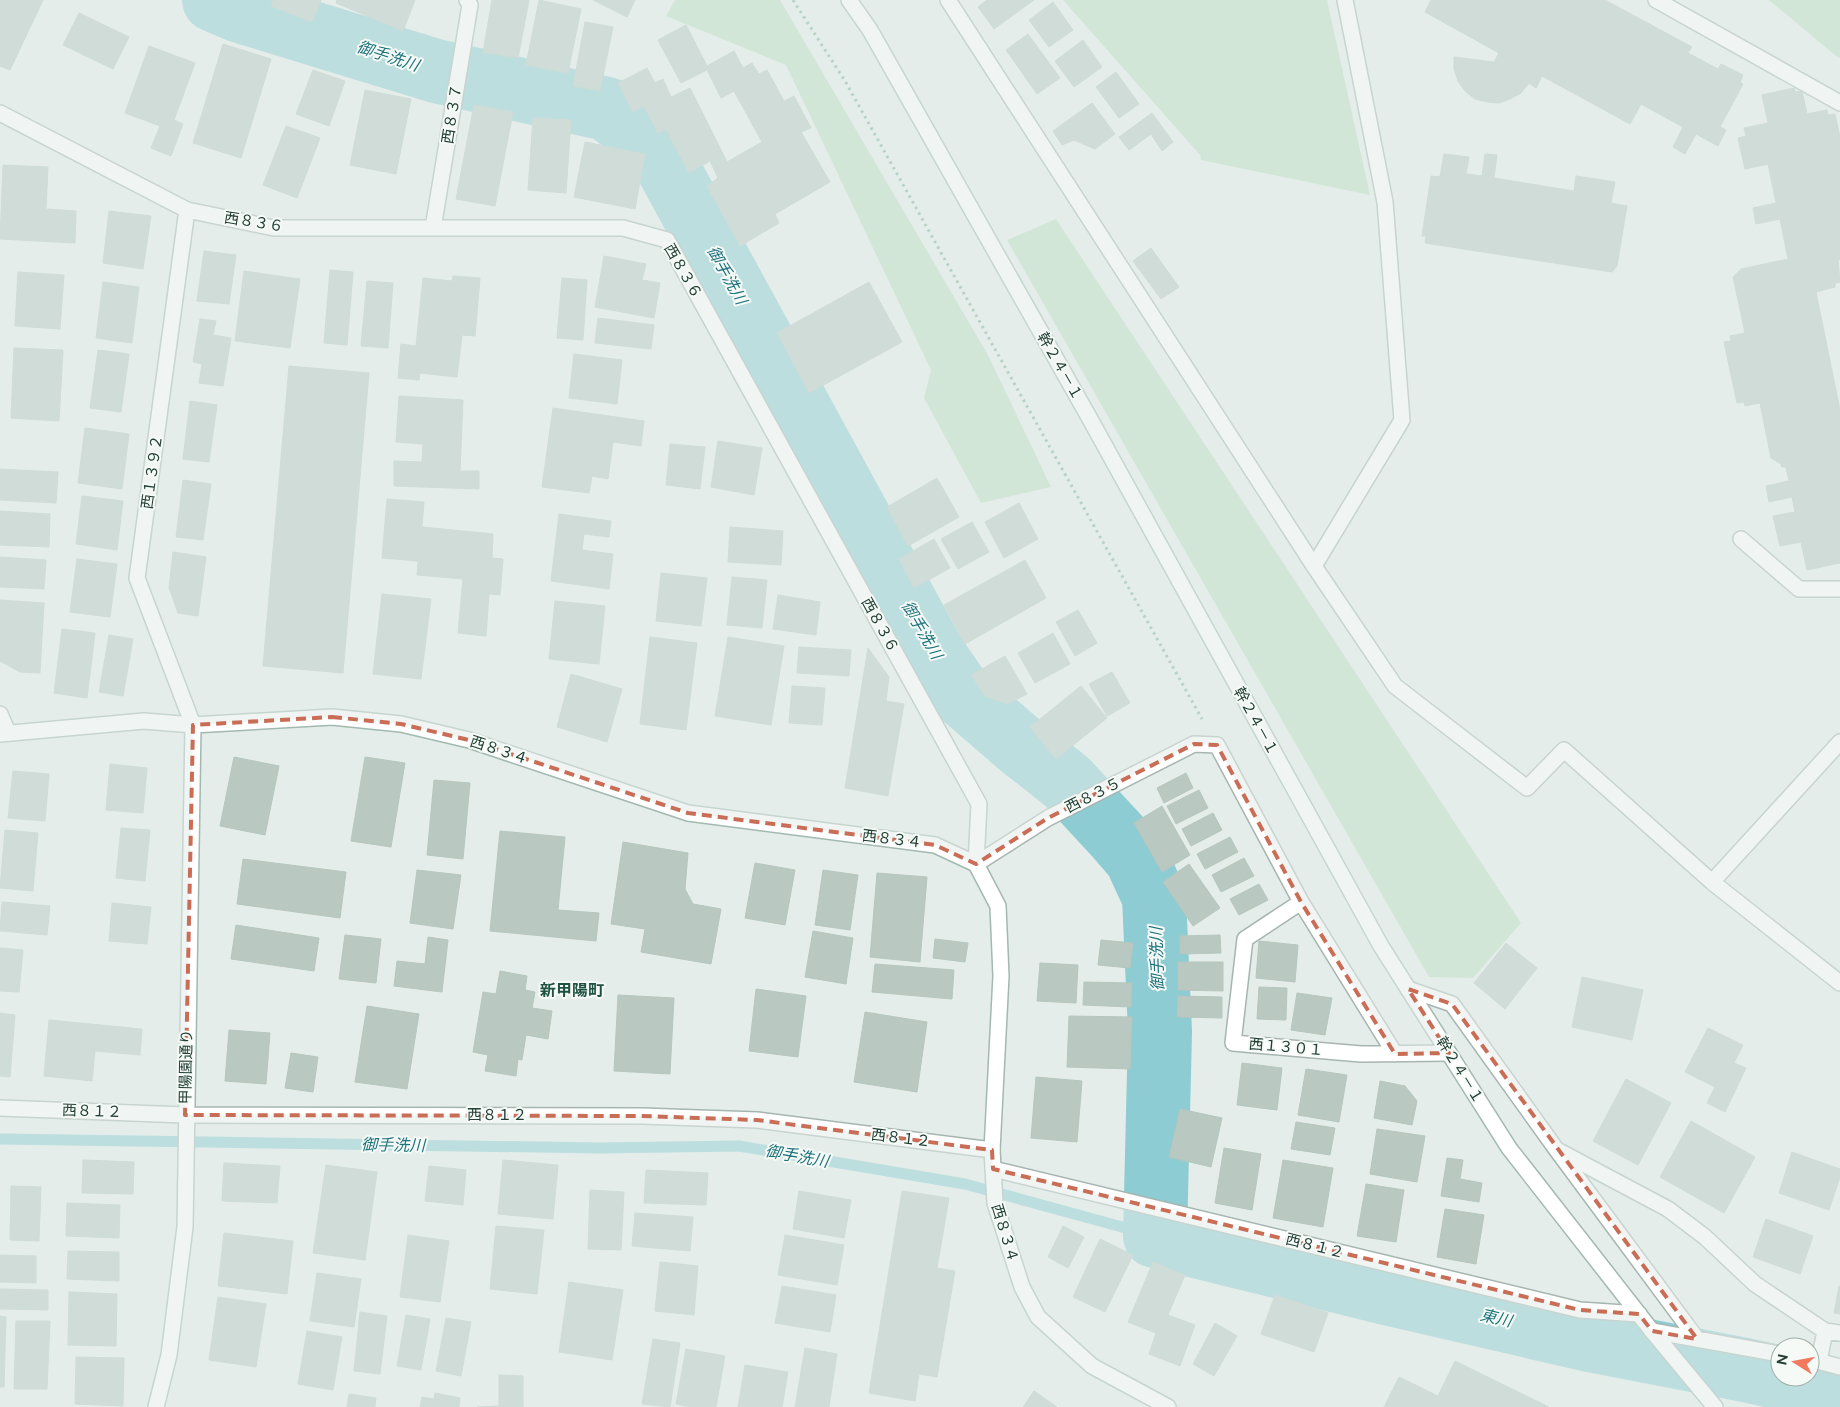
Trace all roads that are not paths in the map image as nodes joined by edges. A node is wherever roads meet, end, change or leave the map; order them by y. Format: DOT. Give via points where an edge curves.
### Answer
graph roads {
  1 [pos="467,0"];
  2 [pos="849,0"];
  3 [pos="948,0"];
  4 [pos="1345,0"];
  5 [pos="1656,0"];
  6 [pos="1840,103"];
  7 [pos="0,113"];
  8 [pos="187,210"];
  9 [pos="433,228"];
  10 [pos="1741,539"];
  11 [pos="1314,566"];
  12 [pos="1840,589"];
  13 [pos="0,714"];
  14 [pos="193,725"];
  15 [pos="4,734"];
  16 [pos="1840,742"];
  17 [pos="976,864"];
  18 [pos="1712,882"];
  19 [pos="1300,902"];
  20 [pos="1840,983"];
  21 [pos="1408,989"];
  22 [pos="1449,1053"];
  23 [pos="1395,1054"];
  24 [pos="0,1108"];
  25 [pos="186,1115"];
  26 [pos="1556,1149"];
  27 [pos="992,1150"];
  28 [pos="993,1170"];
  29 [pos="1639,1314"];
  30 [pos="1653,1332"];
  31 [pos="1832,1332"];
  32 [pos="1697,1339"];
  33 [pos="1820,1351"];
  34 [pos="1770,1352"];
  35 [pos="1820,1362"];
  36 [pos="1840,1367"];
  37 [pos="156,1407"];
  38 [pos="1168,1407"];
  39 [pos="1715,1407"];
  1 -- 9 [label="street, 西８３７" via="470,4"];
  2 -- 21 [label="street, 幹２４－１" via="870,30 1090,419 1381,946"];
  3 -- 11 [label="street"];
  4 -- 11 [label="street" via="1385,202 1402,420"];
  5 -- 6 [label="street"];
  7 -- 8 [label="street, 西８３６"];
  8 -- 9 [label="street, 西８３６" via="274,228"];
  8 -- 14 [label="street, 西１３９２" via="137,578"];
  9 -- 17 [label="street, 西８３６" via="623,228 667,240 979,804"];
  10 -- 12 [label="street" via="1799,589"];
  11 -- 18 [label="street" via="1395,686 1527,788 1564,750"];
  13 -- 15 [label="street"];
  14 -- 15 [label="street, 西８３４" via="144,721"];
  14 -- 17 [label="street, 西８３４" via="332,717 400,724 469,740 688,813 935,845"];
  14 -- 25 [label="street, 甲陽園通り"];
  16 -- 18 [label="street"];
  17 -- 19 [label="street, 西８３５" via="1048,818 1194,744 1217,745"];
  17 -- 27 [label="street, 西８３４" via="998,906 1001,976"];
  18 -- 20 [label="street"];
  19 -- 23 [label="street"];
  19 -- 23 [label="street, 西１３０１" via="1245,938 1233,1042 1361,1054"];
  21 -- 22 [label="street, 幹２４－１"];
  21 -- 26 [label="street" via="1452,1004"];
  22 -- 23 [label="street, 西１３０１"];
  22 -- 29 [label="street, 幹２４－１" via="1509,1148"];
  24 -- 25 [label="street, 西８１２"];
  25 -- 27 [label="street, 西８１２" via="642,1116 757,1120"];
  25 -- 37 [label="street, 甲陽園通り" via="185,1227 169,1355"];
  26 -- 31 [label="street" via="1668,1208 1705,1237 1755,1284"];
  26 -- 32 [label="street"];
  27 -- 28 [label="street, 西８３４"];
  28 -- 29 [label="street, 西８１２" via="1580,1310"];
  28 -- 38 [label="street, 西８３４" via="994,1203 1022,1287 1038,1317 1092,1366"];
  29 -- 30 [label="street, 幹２４－１"];
  30 -- 32 [label="street"];
  30 -- 39 [label="street, 幹２４－１"];
  31 -- 33 [label="street"];
  32 -- 34 [label="street"];
  35 -- 36 [label="street"];
}
